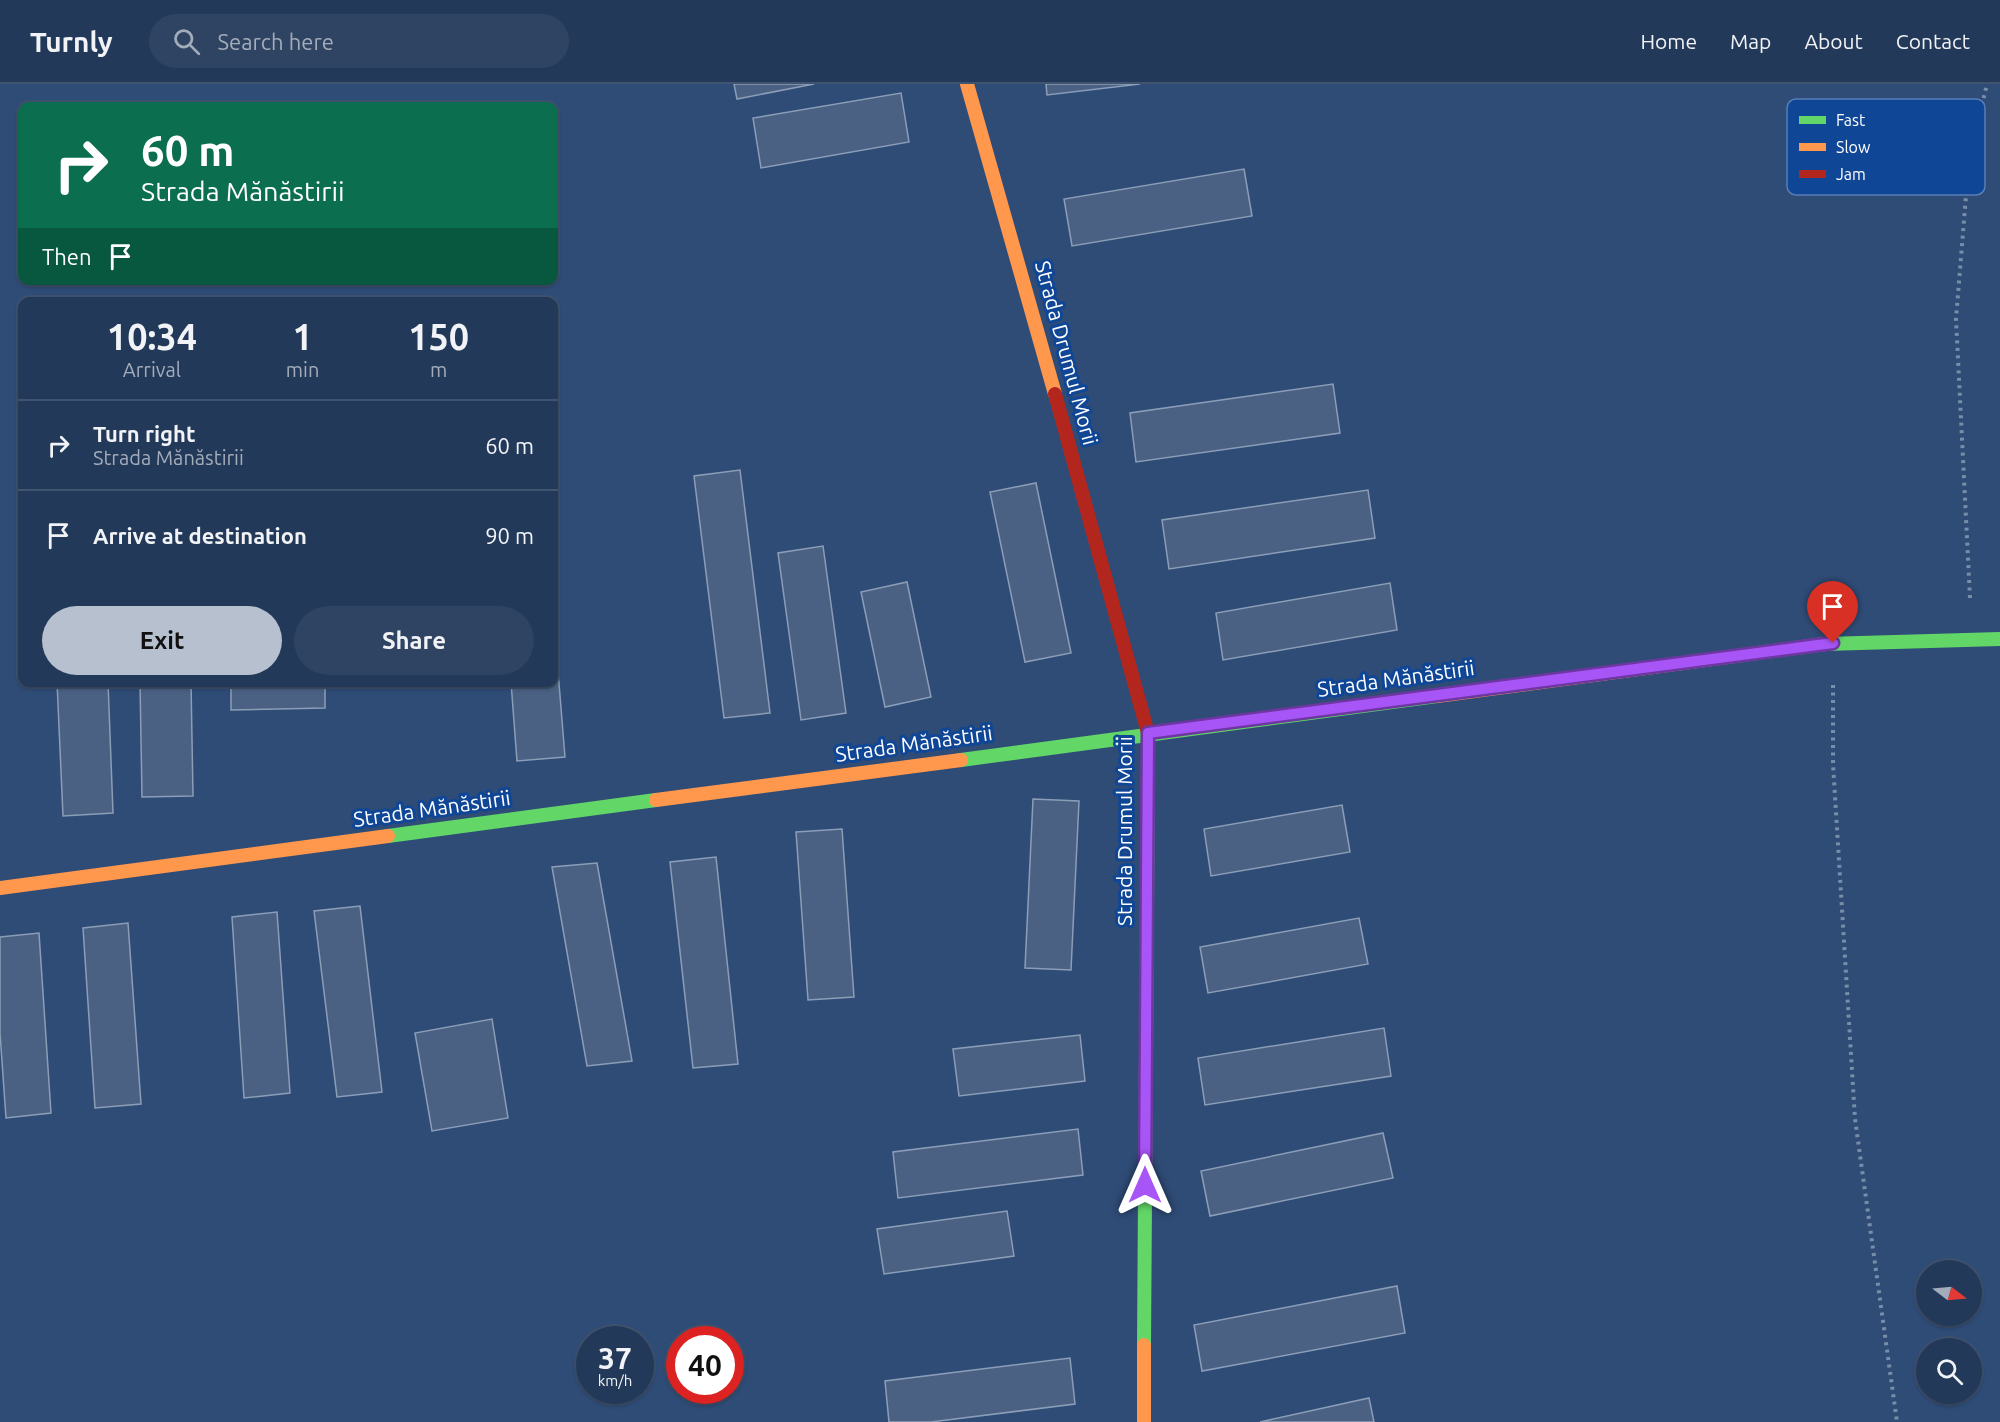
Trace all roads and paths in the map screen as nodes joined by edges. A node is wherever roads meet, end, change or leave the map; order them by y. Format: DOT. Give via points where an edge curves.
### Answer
graph roads {
  1 [pos="967,84"];
  2 [pos="1987,84"];
  3 [pos="1983,99"];
  4 [pos="1965,195"];
  5 [pos="1972,638"];
  6 [pos="2000,639"];
  7 [pos="1833,643"];
  8 [pos="1148,733"];
  9 [pos="0,888"];
  10 [pos="1144,1422"];
  11 [pos="1897,1422"];
  1 -- 8 [label="street, Strada Drumul Morii"];
  2 -- 3 [label="path"];
  4 -- 5 [label="path" via="1956,319"];
  5 -- 6 [label="street, Strada Mănăstirii"];
  5 -- 7 [label="street, Strada Mănăstirii"];
  7 -- 8 [label="street, Strada Mănăstirii"];
  7 -- 11 [label="path" via="1833,764 1855,1119"];
  8 -- 9 [label="street, Strada Mănăstirii"];
  8 -- 10 [label="street, Strada Drumul Morii"];
}
